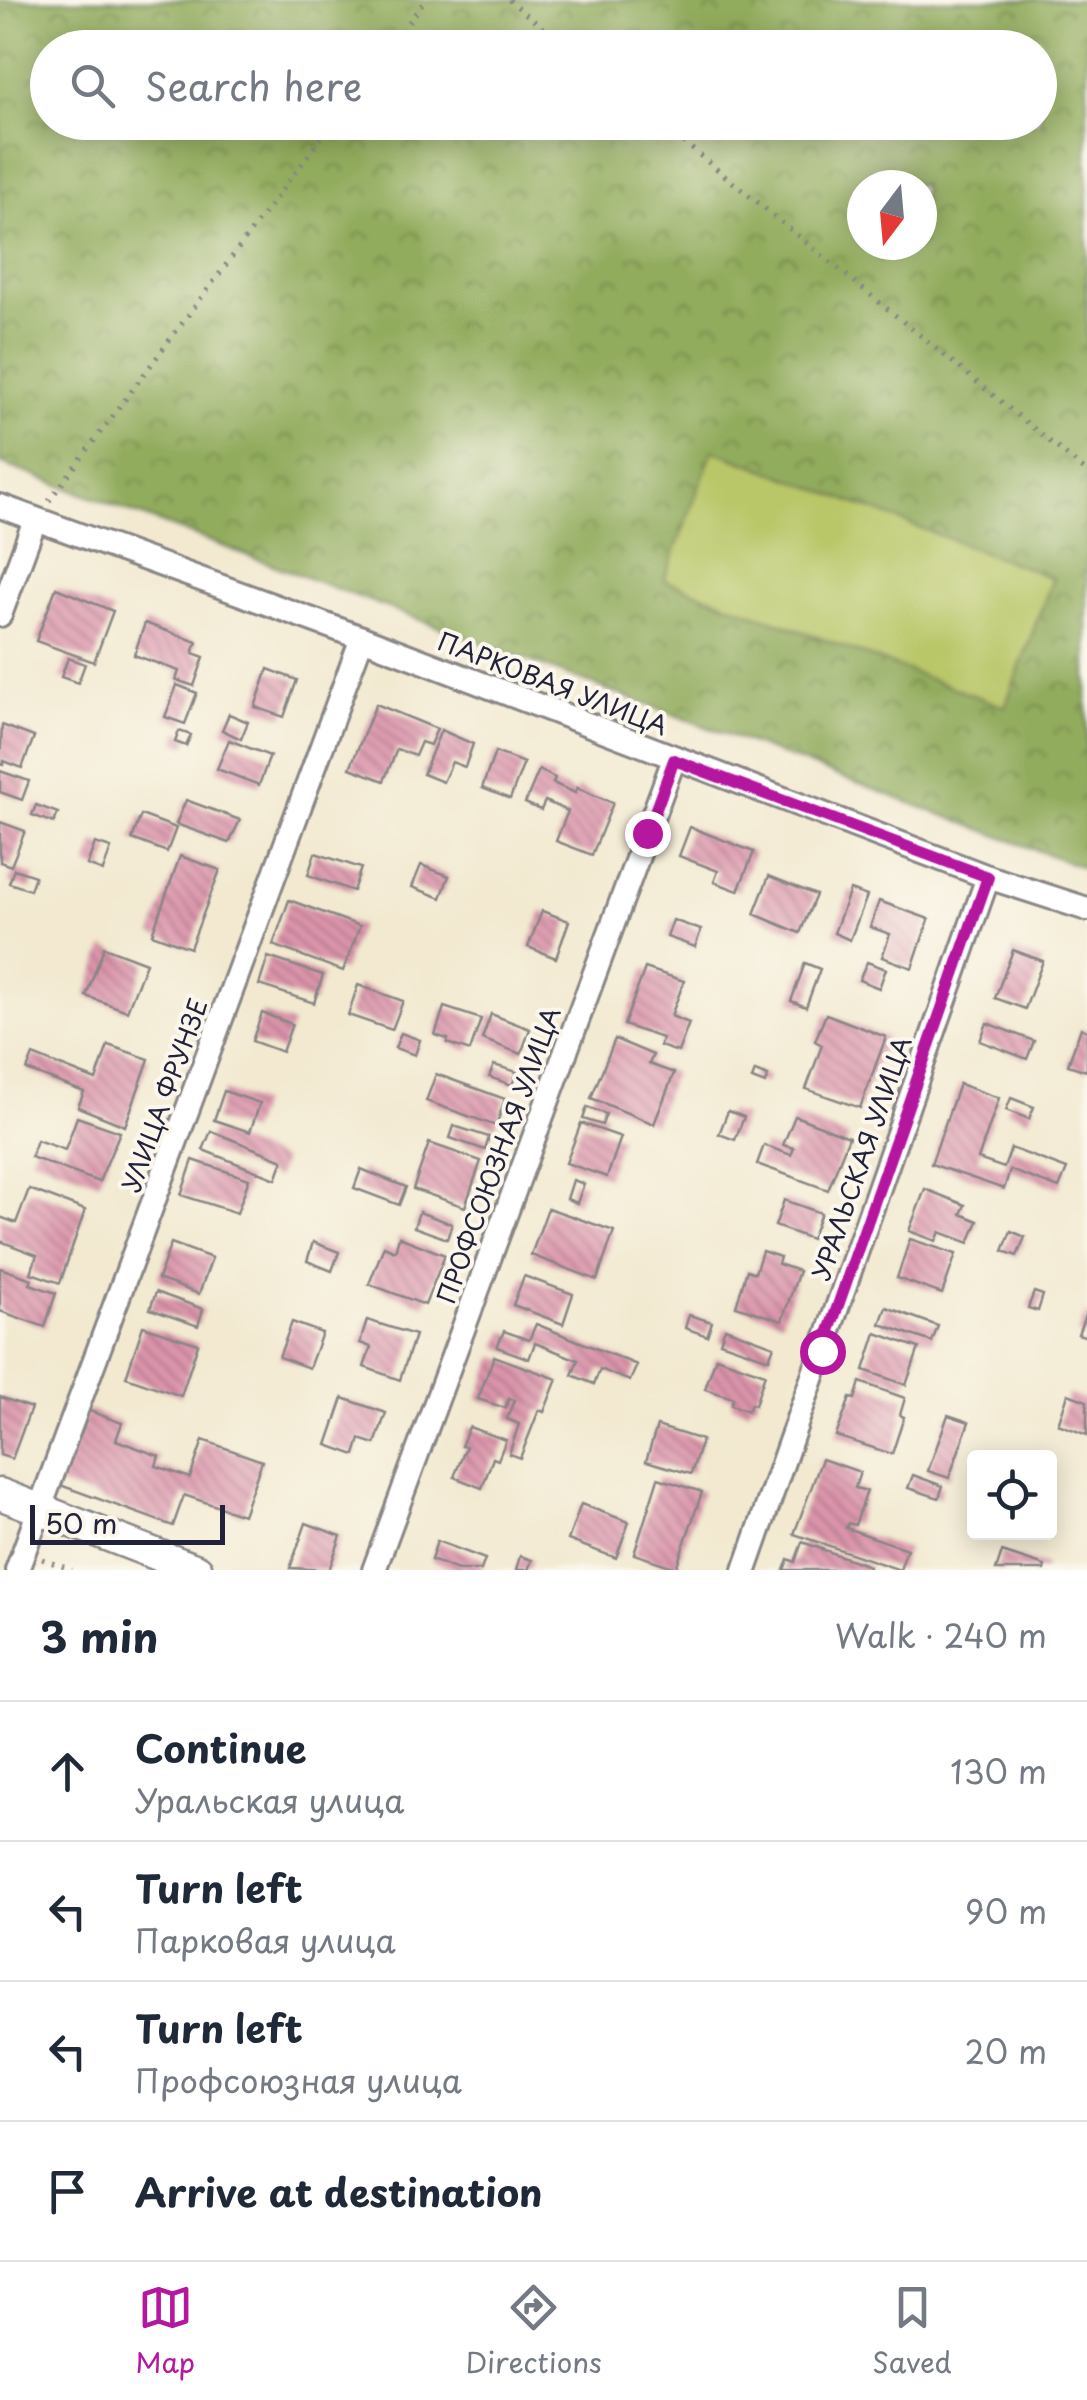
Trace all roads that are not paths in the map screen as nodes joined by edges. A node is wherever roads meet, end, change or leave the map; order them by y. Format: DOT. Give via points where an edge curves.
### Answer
graph roads {
  1 [pos="0,506"];
  2 [pos="35,520"];
  3 [pos="0,615"];
  4 [pos="362,638"];
  5 [pos="674,760"];
  6 [pos="988,877"];
  7 [pos="1087,909"];
  8 [pos="0,1494"];
  9 [pos="40,1509"];
  10 [pos="18,1570"];
  11 [pos="197,1570"];
  12 [pos="374,1570"];
  13 [pos="745,1570"];
  1 -- 2 [label="street, ПАРКОВАЯ УЛИЦА"];
  2 -- 3 [label="street"];
  2 -- 4 [label="street, ПАРКОВАЯ УЛИЦА"];
  4 -- 5 [label="street, ПАРКОВАЯ УЛИЦА"];
  4 -- 9 [label="street, УЛИЦА ФРУНЗЕ"];
  5 -- 6 [label="street, ПАРКОВАЯ УЛИЦА"];
  5 -- 12 [label="street, ПРОФСОЮЗНАЯ УЛИЦА"];
  6 -- 7 [label="street, ПАРКОВАЯ УЛИЦА"];
  6 -- 13 [label="street, УРАЛЬСКАЯ УЛИЦА"];
  8 -- 9 [label="street"];
  9 -- 10 [label="street, УЛИЦА ФРУНЗЕ"];
  9 -- 11 [label="street"];
}
